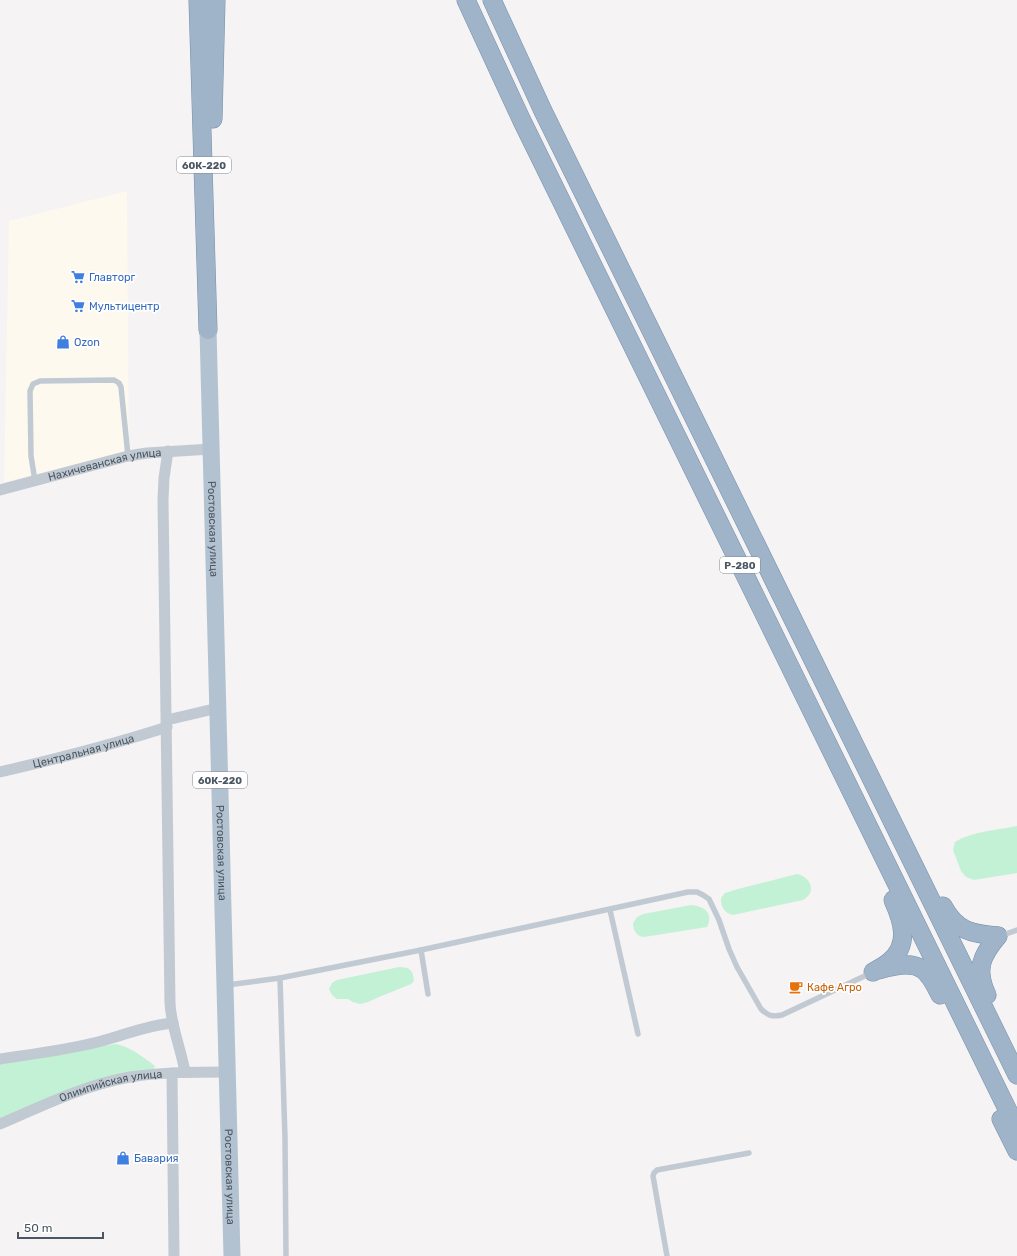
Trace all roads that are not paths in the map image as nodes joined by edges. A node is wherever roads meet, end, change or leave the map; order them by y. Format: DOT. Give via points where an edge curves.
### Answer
graph roads {
  1 [pos="198,0"];
  2 [pos="216,0"];
  3 [pos="466,0"];
  4 [pos="492,0"];
  5 [pos="208,330"];
  6 [pos="212,449"];
  7 [pos="168,451"];
  8 [pos="128,456"];
  9 [pos="35,481"];
  10 [pos="0,490"];
  11 [pos="779,592"];
  12 [pos="776,638"];
  13 [pos="218,708"];
  14 [pos="167,723"];
  15 [pos="0,772"];
  16 [pos="610,910"];
  17 [pos="1017,930"];
  18 [pos="998,936"];
  19 [pos="421,950"];
  20 [pos="873,972"];
  21 [pos="280,978"];
  22 [pos="225,985"];
  23 [pos="428,994"];
  24 [pos="173,1023"];
  25 [pos="638,1034"];
  26 [pos="1017,1056"];
  27 [pos="0,1059"];
  28 [pos="185,1072"];
  29 [pos="228,1072"];
  30 [pos="172,1073"];
  31 [pos="1017,1075"];
  32 [pos="0,1124"];
  33 [pos="1017,1129"];
  34 [pos="1017,1150"];
  35 [pos="749,1153"];
  36 [pos="174,1256"];
  37 [pos="232,1256"];
  38 [pos="286,1256"];
  39 [pos="667,1256"];
  1 -- 5 [label="highway, 60К-220"];
  2 -- 5 [label="highway, 60К-220"];
  3 -- 12 [label="highway, Р-280" via="522,121"];
  4 -- 11 [label="highway, Р-280" via="543,111"];
  5 -- 6 [label="main road, Ростовская улица / 60К-220"];
  6 -- 7 [label="street, Нахичеванская улица"];
  6 -- 13 [label="main road, Ростовская улица / 60К-220"];
  7 -- 8 [label="street, Нахичеванская улица"];
  7 -- 14 [label="street" via="163,500"];
  8 -- 9 [label="street, Нахичеванская улица"];
  8 -- 9 [label="lane" via="119,383 114,380 40,381 33,384 30,391 31,456"];
  9 -- 10 [label="street, Нахичеванская улица"];
  11 -- 18 [label="highway" via="850,712 948,914 957,926 965,930 975,934"];
  11 -- 31 [label="highway, Р-280"];
  12 -- 20 [label="highway" via="822,756 899,914 904,934 900,949 889,962"];
  12 -- 33 [label="highway, Р-280"];
  13 -- 14 [label="street, Центральная улица"];
  13 -- 22 [label="main road, Ростовская улица / 60К-220"];
  14 -- 15 [label="street, Центральная улица" via="135,738"];
  14 -- 24 [label="street" via="170,1013"];
  16 -- 19 [label="lane"];
  16 -- 20 [label="lane" via="688,892 703,895 709,899 737,967 761,1009 774,1017"];
  16 -- 25 [label="lane"];
  17 -- 18 [label="lane"];
  18 -- 26 [label="highway" via="983,957 981,980"];
  19 -- 21 [label="lane"];
  19 -- 23 [label="lane"];
  20 -- 34 [label="highway" via="892,966 909,965 922,969 934,984"];
  21 -- 22 [label="lane"];
  21 -- 38 [label="lane"];
  22 -- 29 [label="main road, Ростовская улица / 60К-220"];
  24 -- 27 [label="street" via="151,1026 90,1044"];
  24 -- 28 [label="street"];
  28 -- 29 [label="street, Олимпийская улица"];
  28 -- 30 [label="street, Олимпийская улица"];
  29 -- 37 [label="main road, Ростовская улица / 60К-220"];
  30 -- 32 [label="street, Олимпийская улица" via="129,1077 87,1088"];
  30 -- 36 [label="street"];
  35 -- 39 [label="lane" via="657,1170 654,1173"];
}
